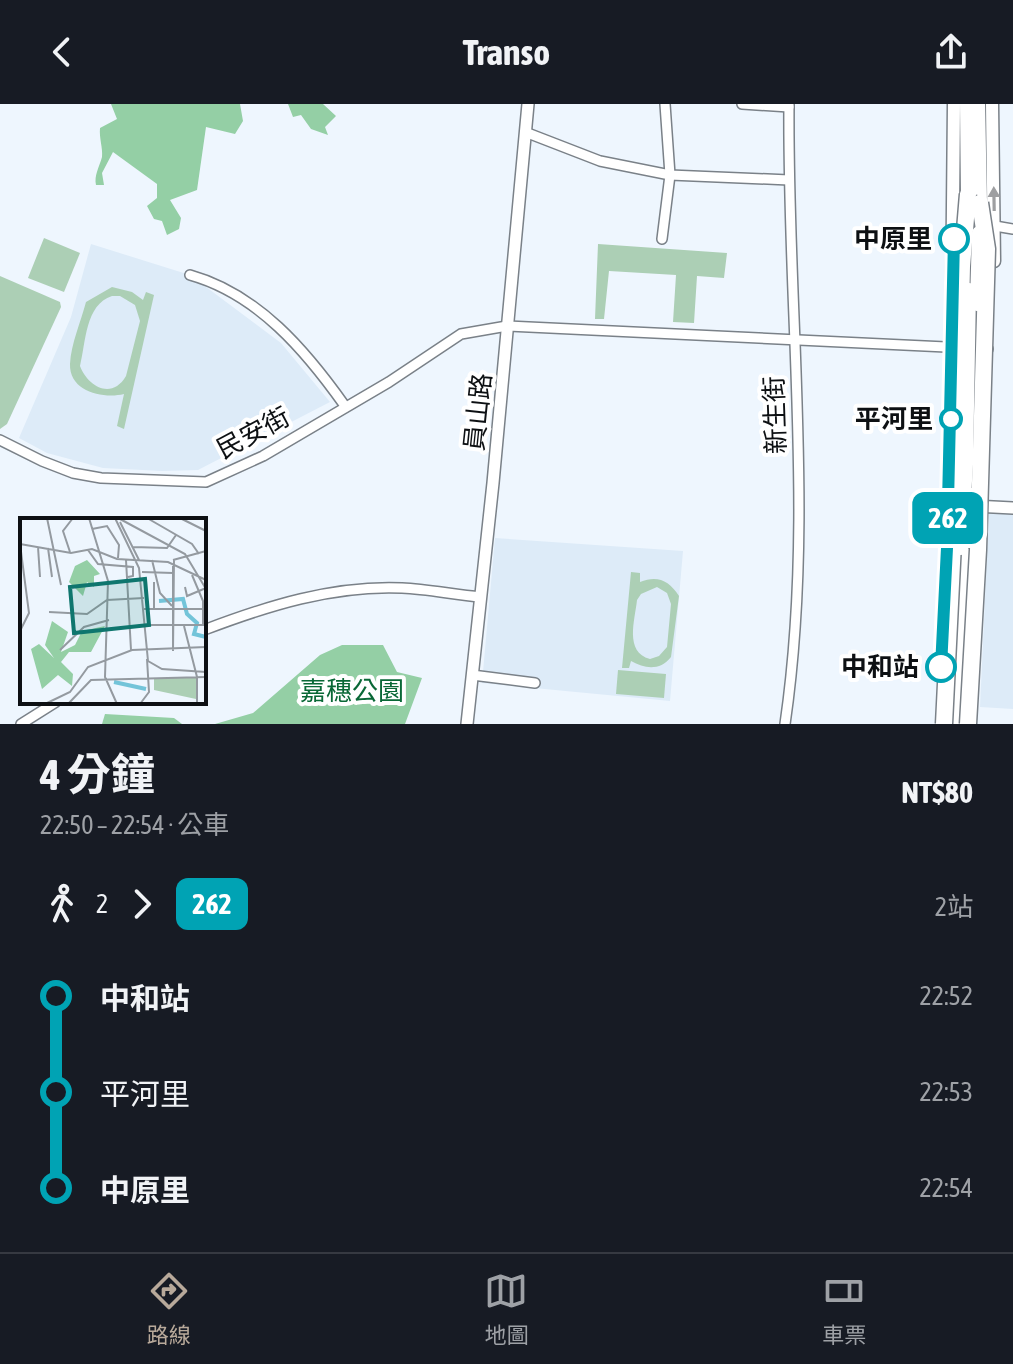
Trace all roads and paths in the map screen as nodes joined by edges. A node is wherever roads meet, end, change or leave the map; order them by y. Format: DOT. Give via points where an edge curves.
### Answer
graph roads {
  1 [pos="528,104"];
  2 [pos="665,104"];
  3 [pos="742,104"];
  4 [pos="954,104"];
  5 [pos="967,104"];
  6 [pos="976,104"];
  7 [pos="992,104"];
  8 [pos="789,105"];
  9 [pos="525,132"];
  10 [pos="670,175"];
  11 [pos="789,180"];
  12 [pos="974,198"];
  13 [pos="995,226"];
  14 [pos="1013,229"];
  15 [pos="662,239"];
  16 [pos="190,275"];
  17 [pos="507,326"];
  18 [pos="794,339"];
  19 [pos="952,346"];
  20 [pos="973,348"];
  21 [pos="992,349"];
  22 [pos="345,406"];
  23 [pos="0,440"];
  24 [pos="948,504"];
  25 [pos="968,505"];
  26 [pos="986,507"];
  27 [pos="1013,508"];
  28 [pos="481,597"];
  29 [pos="206,629"];
  30 [pos="472,675"];
  31 [pos="535,683"];
  32 [pos="53,704"];
  33 [pos="21,724"];
  34 [pos="467,724"];
  35 [pos="785,724"];
  36 [pos="937,724"];
  37 [pos="944,724"];
  38 [pos="951,724"];
  39 [pos="959,724"];
  40 [pos="971,724"];
  1 -- 9 [label="street, 員山路"];
  2 -- 10 [label="street"];
  3 -- 8 [label="street"];
  4 -- 19 [label="main road"];
  5 -- 12 [label="highway"];
  6 -- 12 [label="highway"];
  6 -- 20 [label="main road"];
  13 -- 7 [label="main road, one-way"];
  8 -- 11 [label="street, 新生街"];
  9 -- 10 [label="street" via="600,161"];
  9 -- 17 [label="street, 員山路"];
  10 -- 11 [label="street"];
  10 -- 15 [label="street"];
  11 -- 18 [label="street, 新生街"];
  12 -- 37 [label="highway, bridge" via="962,266"];
  12 -- 38 [label="highway, bridge"];
  12 -- 39 [label="highway, bridge" via="970,549"];
  12 -- 40 [label="highway, bridge" via="987,249"];
  13 -- 14 [label="street"];
  13 -- 21 [label="main road"];
  16 -- 22 [label="street" via="220,285 275,323 317,366"];
  17 -- 18 [label="street, 民安街"];
  17 -- 22 [label="street, 民安街" via="461,334"];
  17 -- 28 [label="street, 員山路"];
  18 -- 19 [label="street, 民安街"];
  18 -- 35 [label="street, 新生街" via="799,558"];
  19 -- 20 [label="street, 民安街"];
  19 -- 24 [label="main road"];
  20 -- 21 [label="street, 民安街"];
  20 -- 25 [label="main road"];
  21 -- 26 [label="main road"];
  22 -- 23 [label="street, 民安街" via="263,456 206,482 73,473"];
  24 -- 25 [label="street"];
  24 -- 36 [label="main road"];
  25 -- 26 [label="street"];
  25 -- 39 [label="highway"];
  26 -- 27 [label="street"];
  26 -- 40 [label="main road"];
  28 -- 29 [label="street" via="400,587 336,592 262,609"];
  28 -- 30 [label="street, 員山路"];
  30 -- 31 [label="street"];
  30 -- 34 [label="street, 員山路"];
  32 -- 33 [label="street"];
}
